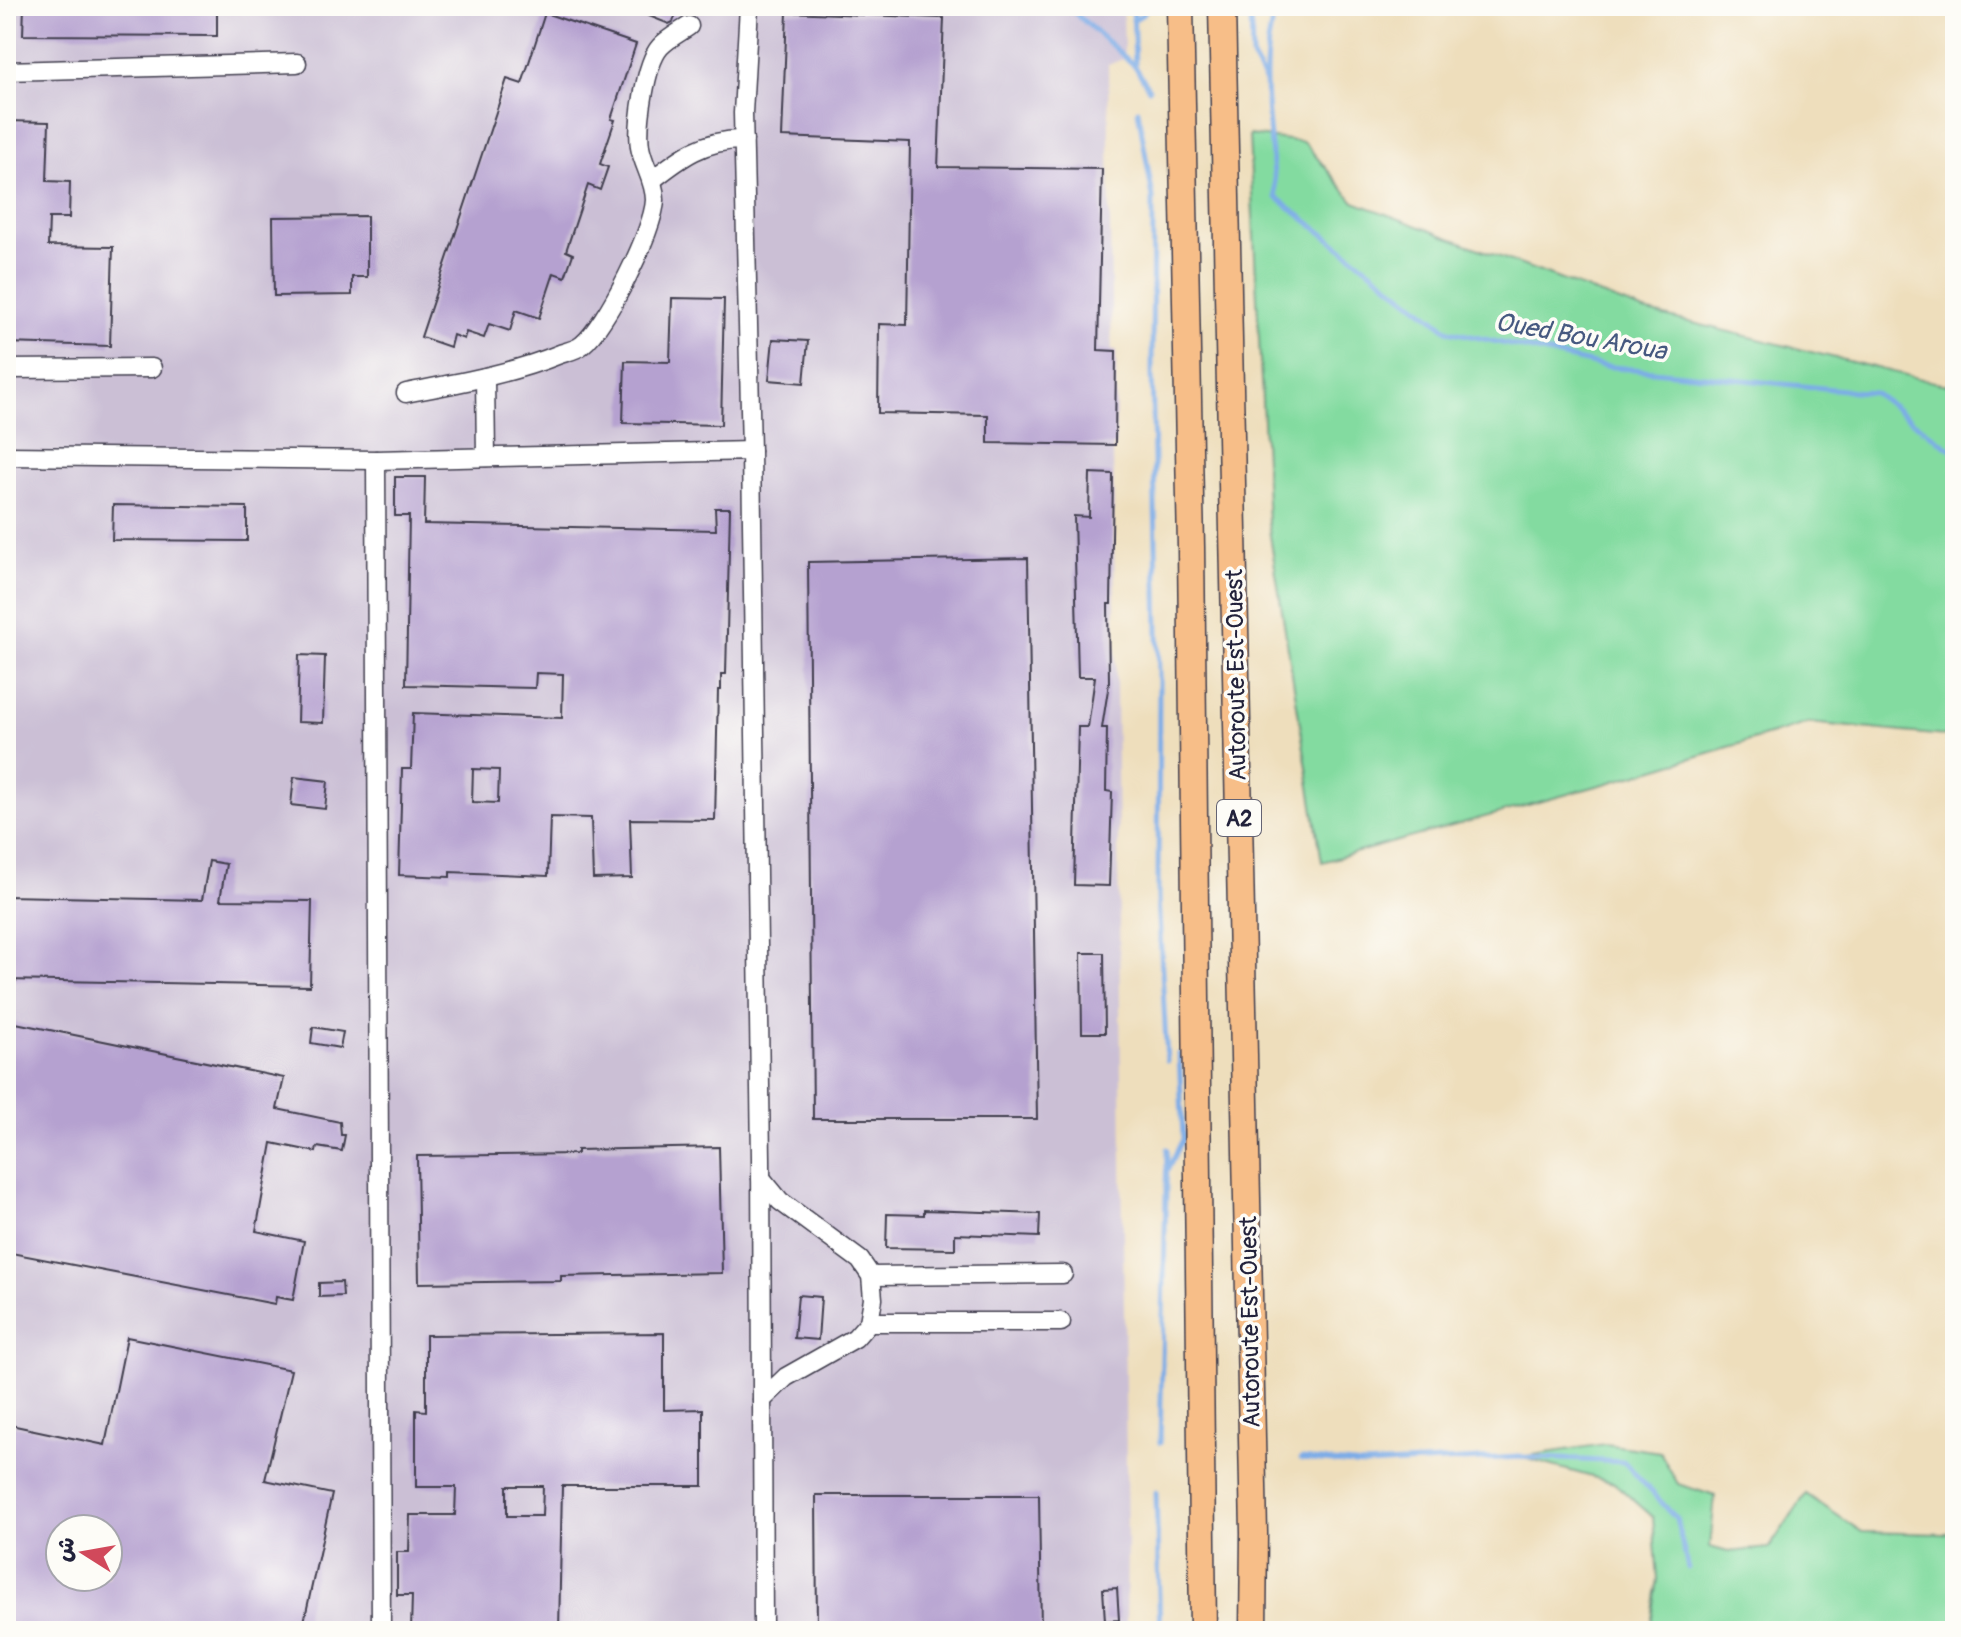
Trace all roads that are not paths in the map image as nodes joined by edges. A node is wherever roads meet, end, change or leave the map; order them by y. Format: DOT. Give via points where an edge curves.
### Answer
graph roads {
  1 [pos="749,6"];
  2 [pos="1180,6"];
  3 [pos="1222,6"];
  4 [pos="689,26"];
  5 [pos="297,63"];
  6 [pos="6,71"];
  7 [pos="744,140"];
  8 [pos="652,180"];
  9 [pos="152,368"];
  10 [pos="6,369"];
  11 [pos="485,377"];
  12 [pos="406,393"];
  13 [pos="751,451"];
  14 [pos="6,456"];
  15 [pos="486,457"];
  16 [pos="376,460"];
  17 [pos="761,1178"];
  18 [pos="1063,1274"];
  19 [pos="871,1276"];
  20 [pos="869,1322"];
  21 [pos="1061,1322"];
  22 [pos="762,1400"];
  23 [pos="381,1631"];
  24 [pos="763,1631"];
  25 [pos="1203,1631"];
  26 [pos="1253,1631"];
  1 -- 7 [label="street"];
  2 -- 25 [label="highway, Autoroute Est-Ouest / A2"];
  3 -- 26 [label="highway, Autoroute Est-Ouest / A2"];
  4 -- 8 [label="street" via="659,48 646,83 640,147"];
  5 -- 6 [label="street"];
  7 -- 8 [label="street" via="706,145"];
  7 -- 13 [label="street"];
  8 -- 11 [label="street" via="655,200 647,238 603,319 582,346"];
  9 -- 10 [label="street"];
  11 -- 12 [label="street"];
  11 -- 15 [label="street"];
  13 -- 15 [label="street"];
  13 -- 17 [label="street"];
  14 -- 16 [label="street"];
  15 -- 16 [label="street"];
  16 -- 23 [label="street"];
  17 -- 19 [label="street" via="780,1201 860,1260"];
  17 -- 22 [label="street"];
  18 -- 19 [label="street"];
  19 -- 20 [label="street"];
  20 -- 21 [label="street"];
  20 -- 22 [label="street" via="855,1338 786,1377"];
  22 -- 24 [label="street"];
}
